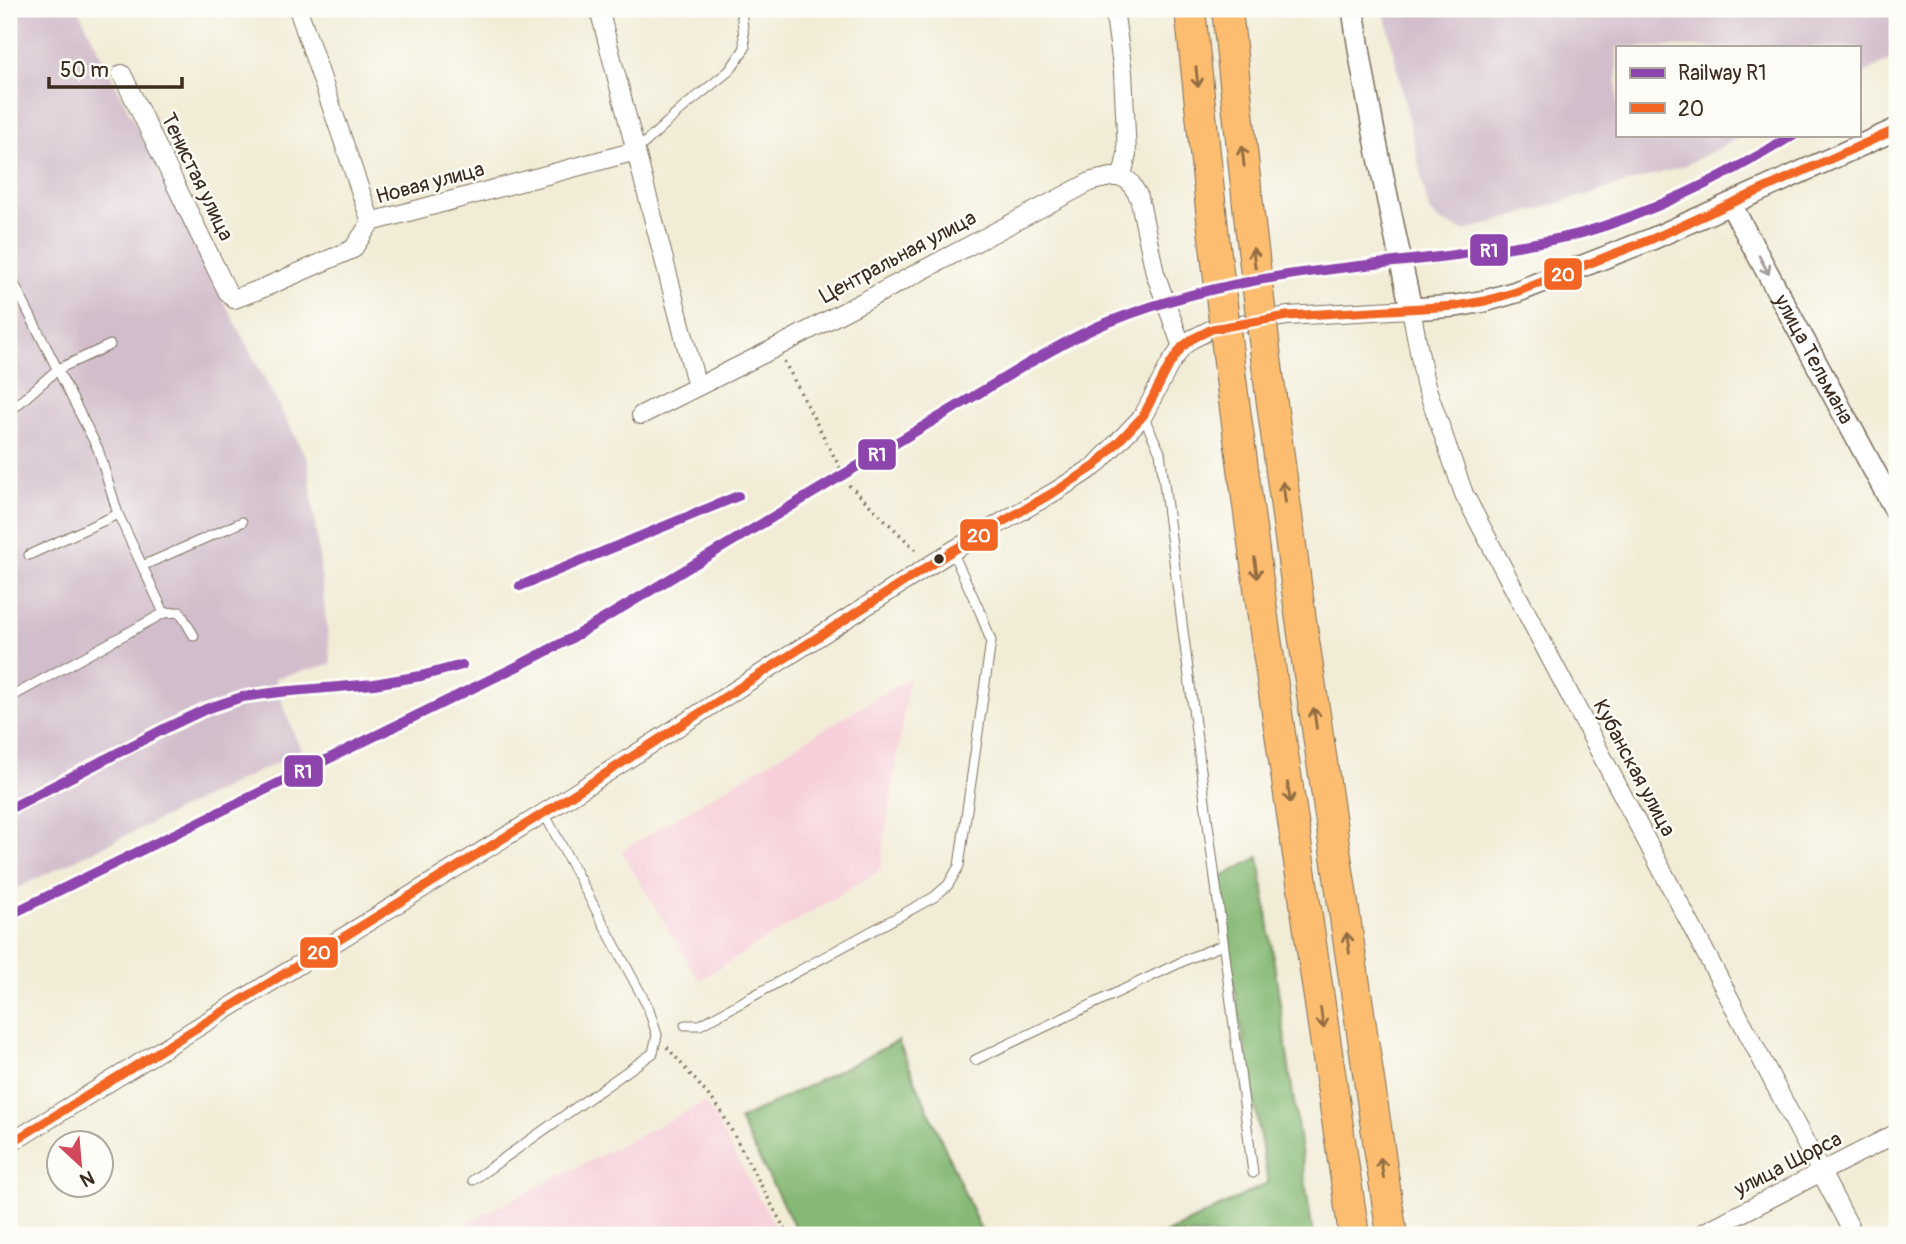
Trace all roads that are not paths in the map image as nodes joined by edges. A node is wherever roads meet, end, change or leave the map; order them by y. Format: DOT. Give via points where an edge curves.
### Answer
graph roads {
  1 [pos="298,9"];
  2 [pos="599,9"];
  3 [pos="741,9"];
  4 [pos="1114,9"];
  5 [pos="1190,9"];
  6 [pos="1227,9"];
  7 [pos="1353,9"];
  8 [pos="122,74"];
  9 [pos="1897,129"];
  10 [pos="636,151"];
  11 [pos="1122,177"];
  12 [pos="1731,205"];
  13 [pos="371,222"];
  14 [pos="9,274"];
  15 [pos="1411,309"];
  16 [pos="110,345"];
  17 [pos="1182,347"];
  18 [pos="58,369"];
  19 [pos="697,387"];
  20 [pos="9,412"];
  21 [pos="641,415"];
  22 [pos="1143,416"];
  23 [pos="1897,513"];
  24 [pos="118,514"];
  25 [pos="242,522"];
  26 [pos="952,551"];
  27 [pos="29,555"];
  28 [pos="142,566"];
  29 [pos="164,613"];
  30 [pos="194,636"];
  31 [pos="9,698"];
  32 [pos="544,813"];
  33 [pos="1223,945"];
  34 [pos="685,1026"];
  35 [pos="975,1060"];
  36 [pos="1897,1133"];
  37 [pos="9,1144"];
  38 [pos="1253,1173"];
  39 [pos="1821,1173"];
  40 [pos="472,1180"];
  41 [pos="1354,1235"];
  42 [pos="1392,1235"];
  43 [pos="1699,1235"];
  44 [pos="1854,1235"];
  1 -- 13 [label="street, Новая улица"];
  2 -- 10 [label="street"];
  3 -- 10 [label="lane" via="745,48 729,71"];
  4 -- 11 [label="street" via="1127,154"];
  5 -- 41 [label="highway, one-way, bridge" via="1231,379"];
  42 -- 6 [label="highway, one-way, bridge" via="1304,647"];
  7 -- 15 [label="street"];
  8 -- 13 [label="street, Тенистая улица" via="234,299 353,249"];
  9 -- 12 [label="street"];
  10 -- 13 [label="street, Новая улица"];
  10 -- 19 [label="street"];
  11 -- 17 [label="street" via="1139,197 1154,273"];
  11 -- 19 [label="street, Центральная улица" via="1092,181"];
  12 -- 15 [label="street" via="1516,292 1456,306"];
  12 -- 23 [label="street, улица Тельмана, one-way"];
  14 -- 18 [label="lane"];
  15 -- 17 [label="street" via="1287,316 1212,329"];
  15 -- 39 [label="street, Кубанская улица" via="1424,383 1464,494"];
  16 -- 18 [label="lane"];
  17 -- 22 [label="street"];
  18 -- 20 [label="lane"];
  18 -- 24 [label="lane" via="98,449"];
  19 -- 21 [label="street, Центральная улица"];
  22 -- 26 [label="street" via="1095,466"];
  22 -- 33 [label="lane" via="1160,452"];
  24 -- 27 [label="lane"];
  24 -- 28 [label="lane"];
  25 -- 28 [label="lane"];
  26 -- 32 [label="street"];
  26 -- 34 [label="lane" via="991,640 959,866 934,897 700,1025"];
  28 -- 29 [label="lane"];
  29 -- 30 [label="lane" via="180,612"];
  29 -- 31 [label="lane"];
  32 -- 37 [label="street"];
  32 -- 40 [label="lane" via="648,1007 657,1035 653,1053"];
  33 -- 35 [label="lane"];
  33 -- 38 [label="lane"];
  36 -- 39 [label="street, улица Щорса"];
  39 -- 43 [label="street, улица Щорса"];
  39 -- 44 [label="street, Кубанская улица"];
}
